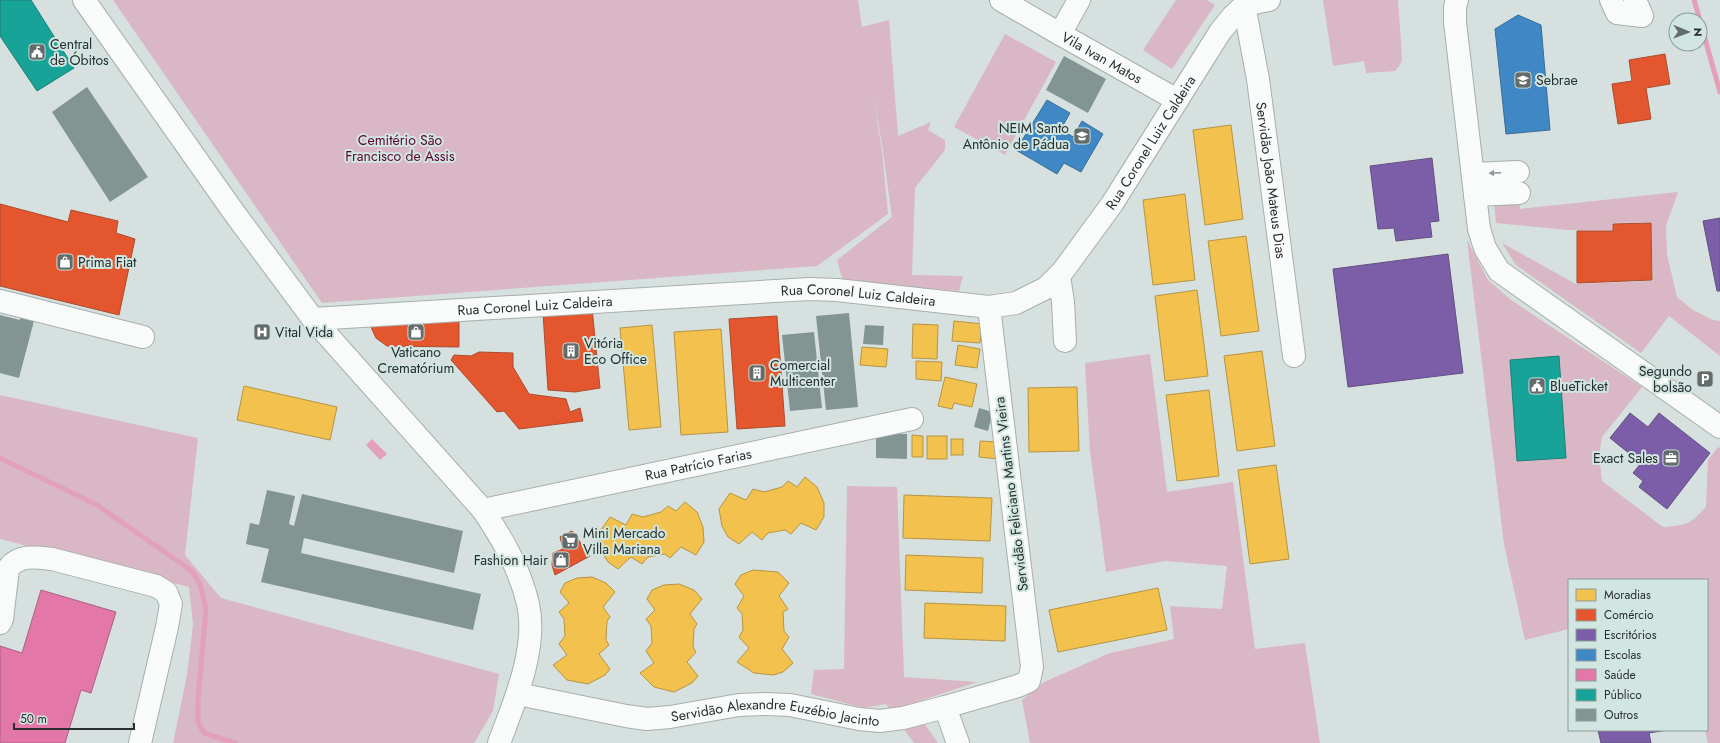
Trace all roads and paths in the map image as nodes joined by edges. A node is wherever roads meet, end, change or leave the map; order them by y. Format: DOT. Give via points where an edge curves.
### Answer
graph roads {
  1 [pos="84,0"];
  2 [pos="1001,0"];
  3 [pos="1079,0"];
  4 [pos="1269,0"];
  5 [pos="1457,0"];
  6 [pos="1611,0"];
  7 [pos="1635,0"];
  8 [pos="1247,2"];
  9 [pos="1060,34"];
  10 [pos="1177,100"];
  11 [pos="1473,174"];
  12 [pos="1476,196"];
  13 [pos="1058,276"];
  14 [pos="0,301"];
  15 [pos="989,307"];
  16 [pos="313,319"];
  17 [pos="143,337"];
  18 [pos="1065,341"];
  19 [pos="1294,356"];
  20 [pos="912,419"];
  21 [pos="1720,427"];
  22 [pos="483,510"];
  23 [pos="0,623"];
  24 [pos="1029,680"];
  25 [pos="518,694"];
  26 [pos="944,707"];
  27 [pos="140,743"];
  28 [pos="499,743"];
  29 [pos="958,743"];
  1 -- 16 [label="street"];
  2 -- 9 [label="street"];
  3 -- 9 [label="street, Vila Ivan Matos"];
  4 -- 8 [label="street"];
  5 -- 11 [label="street" via="1455,22"];
  6 -- 7 [label="street" via="1617,13 1642,16"];
  8 -- 10 [label="street, Rua Coronel Luiz Caldeira" via="1220,32"];
  8 -- 19 [label="street, Servidão João Mateus Dias"];
  9 -- 10 [label="street, Vila Ivan Matos"];
  10 -- 13 [label="street, Rua Coronel Luiz Caldeira" via="1083,247"];
  11 -- 12 [label="street"];
  12 -- 11 [label="street, one-way" via="1518,182"];
  12 -- 21 [label="street" via="1481,236 1499,271"];
  13 -- 15 [label="street, Rua Coronel Luiz Caldeira" via="1046,288 1016,303"];
  13 -- 18 [label="street" via="1063,302"];
  14 -- 17 [label="street"];
  15 -- 16 [label="street, Rua Coronel Luiz Caldeira" via="809,289"];
  15 -- 24 [label="street, Servidão Feliciano Martins Vieira" via="1032,667"];
  16 -- 22 [label="street"];
  20 -- 22 [label="street, Rua Patrício Farias" via="695,474"];
  22 -- 25 [label="street" via="512,557 528,605 530,631"];
  23 -- 27 [label="street" via="8,569 13,562 21,559 52,559 156,586 166,592 171,604"];
  24 -- 26 [label="street, Servidão Alexandre Euzébio Jacinto" via="1018,686"];
  25 -- 26 [label="street, Servidão Alexandre Euzébio Jacinto" via="647,719 739,705 764,704 790,705 880,721"];
  25 -- 28 [label="street"];
  26 -- 29 [label="street"];
}
